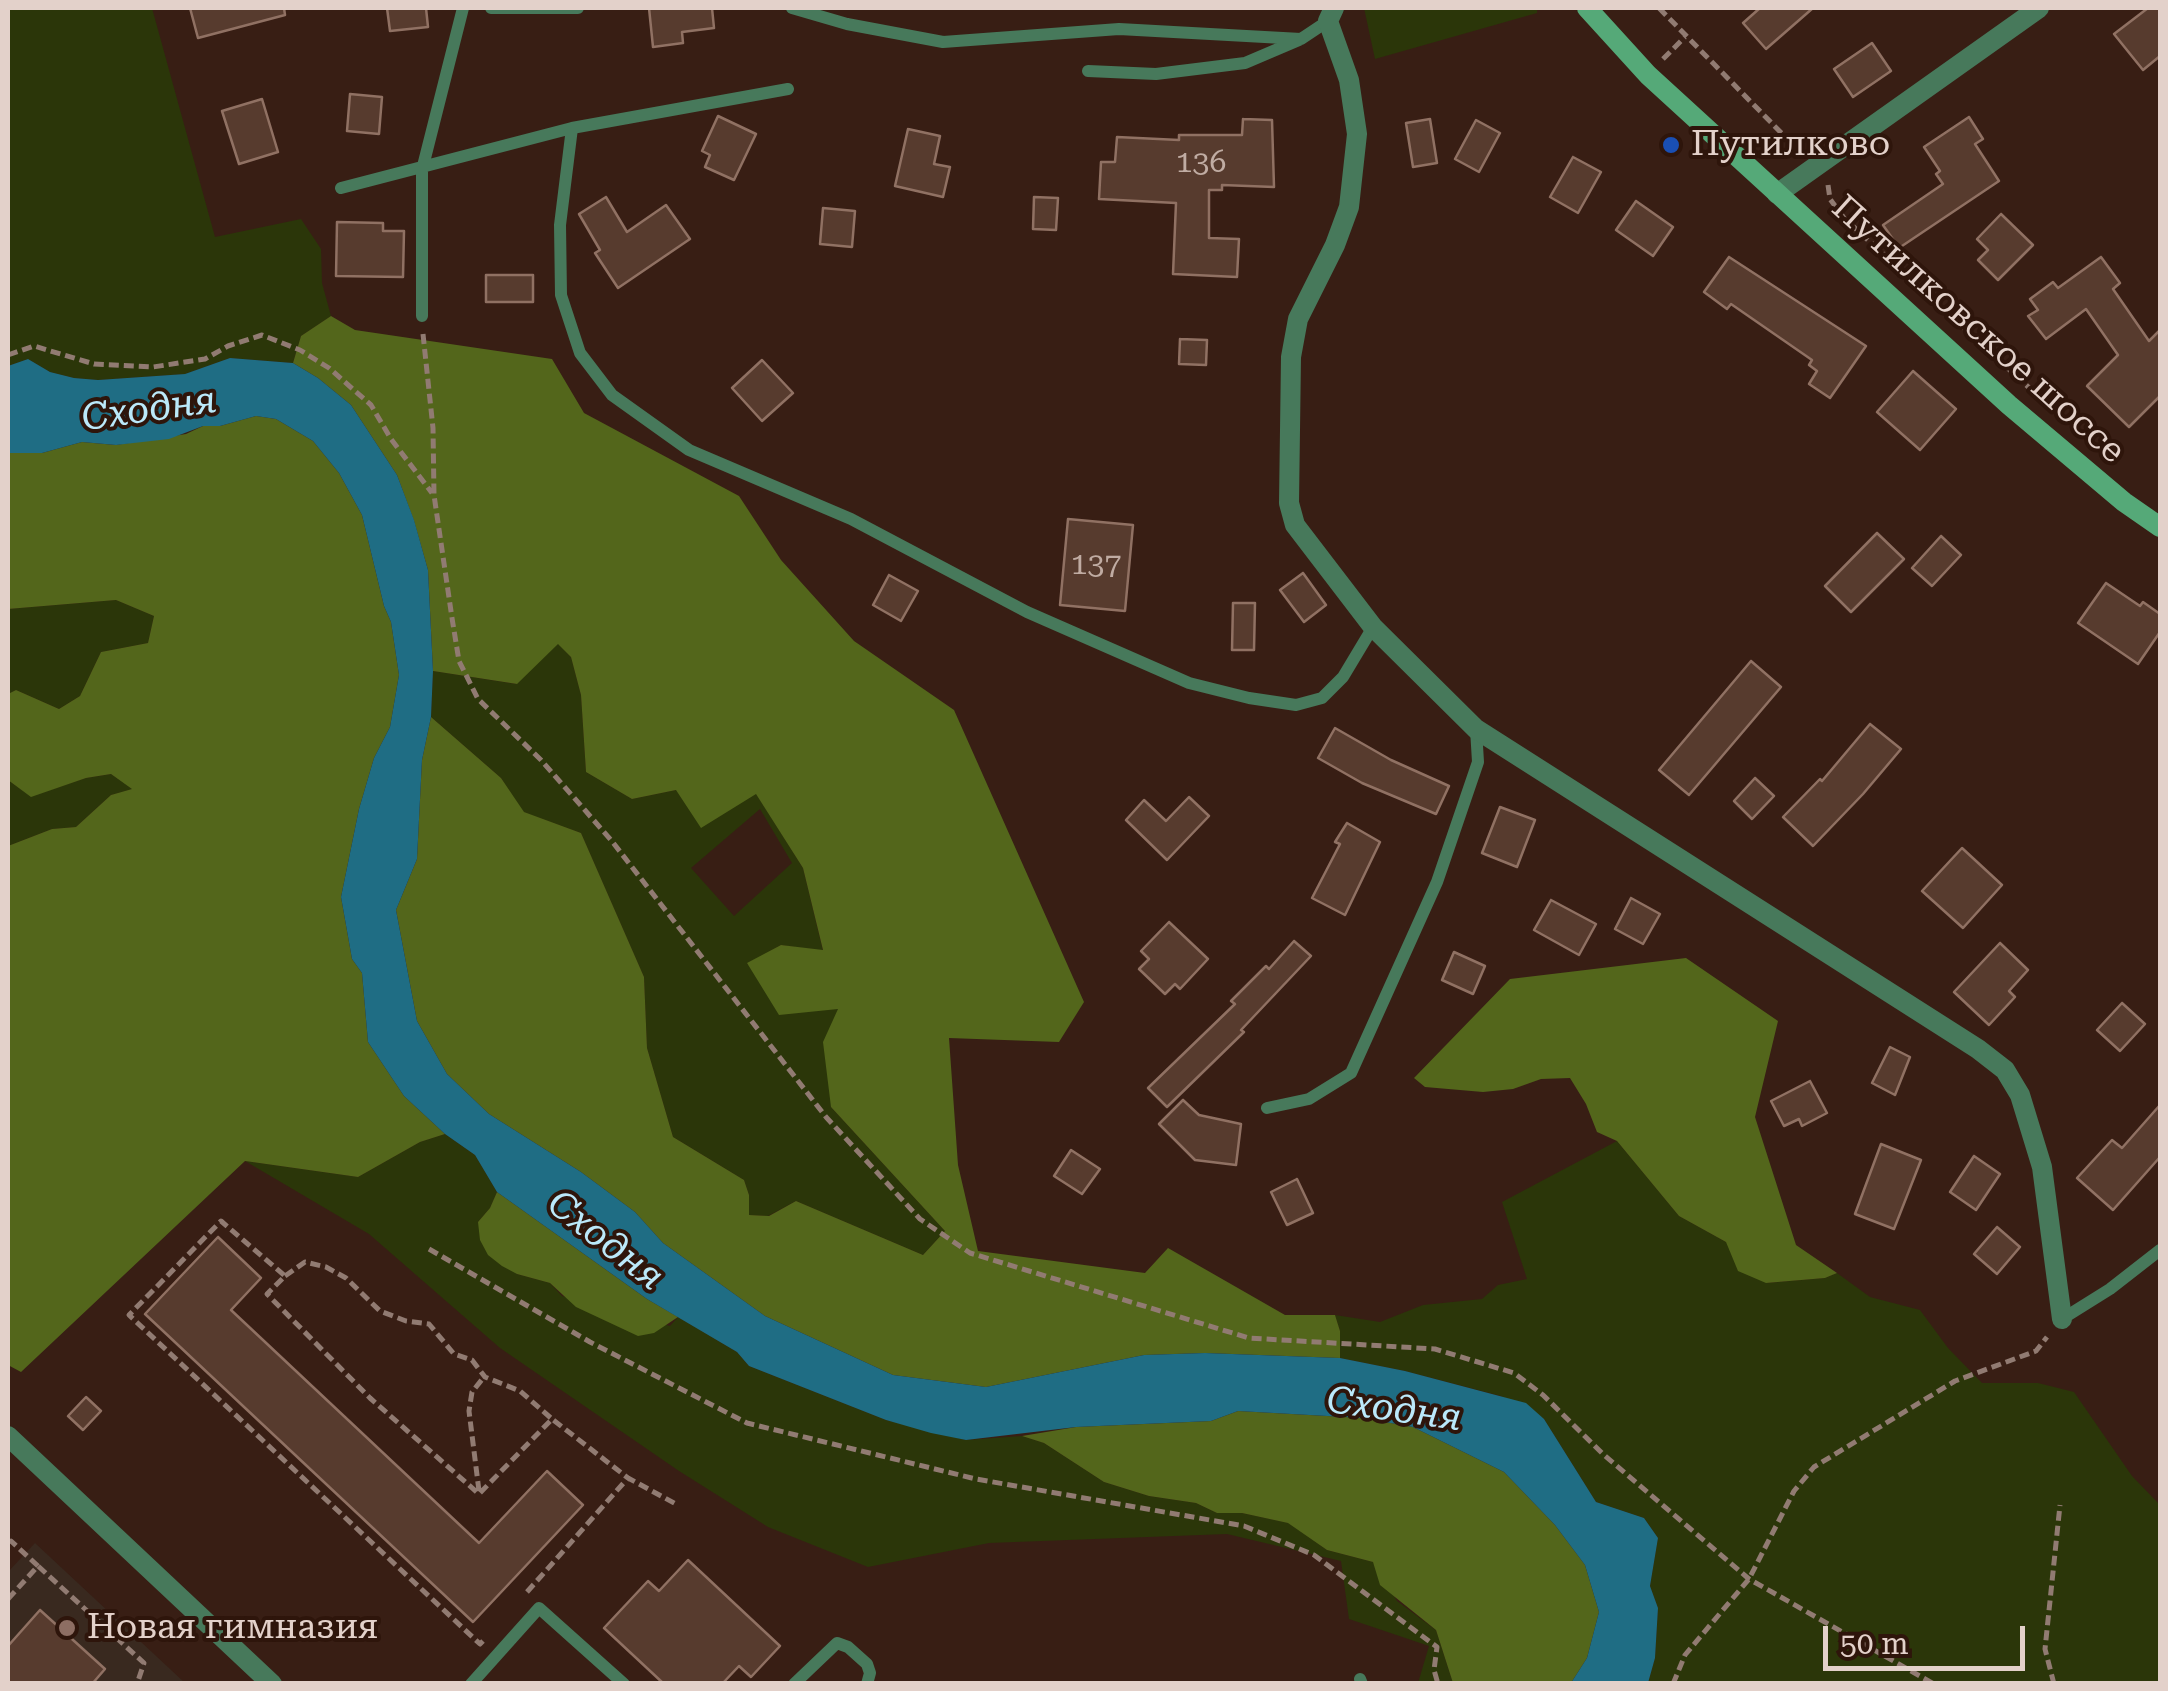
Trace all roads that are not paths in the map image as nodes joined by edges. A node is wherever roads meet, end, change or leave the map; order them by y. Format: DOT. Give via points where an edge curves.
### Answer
graph roads {
  1 [pos="462,8"];
  2 [pos="491,8"];
  3 [pos="578,8"];
  4 [pos="792,8"];
  5 [pos="1587,8"];
  6 [pos="2039,8"];
  7 [pos="1331,14"];
  8 [pos="1301,38"];
  9 [pos="1088,71"];
  10 [pos="788,89"];
  11 [pos="572,128"];
  12 [pos="422,170"];
  13 [pos="341,188"];
  14 [pos="1777,194"];
  15 [pos="422,316"];
  16 [pos="2160,527"];
  17 [pos="1373,627"];
  18 [pos="1476,729"];
  19 [pos="1266,1108"];
  20 [pos="2160,1250"];
  21 [pos="2062,1319"];
  22 [pos="8,1436"];
  23 [pos="272,1684"];
  24 [pos="471,1684"];
  25 [pos="624,1684"];
  26 [pos="794,1684"];
  27 [pos="867,1684"];
  1 -- 12 [label="lane"];
  2 -- 3 [label="lane"];
  4 -- 8 [label="lane" via="943,42 1119,29"];
  5 -- 14 [label="main road, Путилковское шоссе" via="1648,75"];
  6 -- 14 [label="street"];
  7 -- 8 [label="lane"];
  7 -- 17 [label="street" via="1357,134 1349,207 1298,319 1290,356 1290,503 1296,525"];
  8 -- 9 [label="lane" via="1245,63 1156,74"];
  10 -- 11 [label="lane"];
  11 -- 12 [label="lane"];
  11 -- 17 [label="lane" via="560,225 561,296 580,353 612,395 688,450 851,519 1027,612 1188,683 1296,706 1322,698 1344,677"];
  12 -- 13 [label="lane"];
  12 -- 15 [label="lane"];
  14 -- 16 [label="main road, Путилковское шоссе" via="2009,405"];
  17 -- 18 [label="street"];
  18 -- 19 [label="lane" via="1478,762 1437,882 1351,1073 1309,1098"];
  18 -- 21 [label="street" via="2005,1070 2020,1094 2042,1166"];
  20 -- 21 [label="lane"];
  22 -- 23 [label="street"];
  24 -- 25 [label="lane" via="539,1608"];
  26 -- 27 [label="lane" via="837,1643 866,1664"];
}
